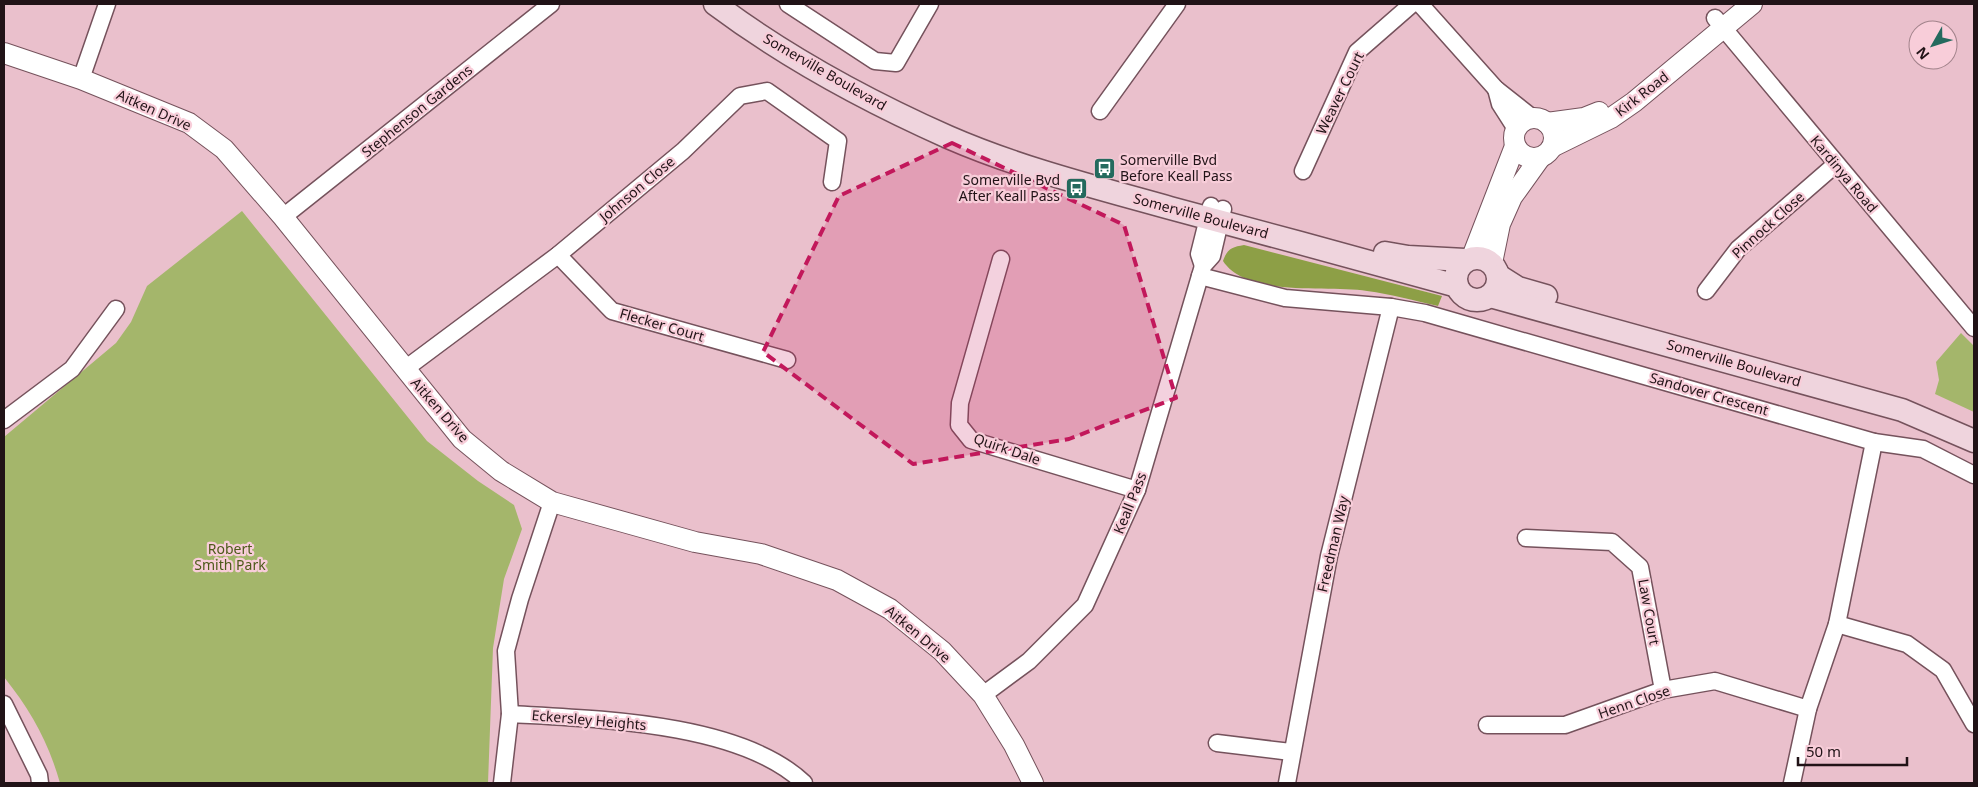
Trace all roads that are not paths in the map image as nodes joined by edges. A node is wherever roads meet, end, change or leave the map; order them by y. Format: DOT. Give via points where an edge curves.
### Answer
graph roads {
  1 [pos="106,4"];
  2 [pos="551,4"];
  3 [pos="715,4"];
  4 [pos="735,4"];
  5 [pos="788,4"];
  6 [pos="930,4"];
  7 [pos="1176,4"];
  8 [pos="1412,4"];
  9 [pos="1420,4"];
  10 [pos="1732,4"];
  11 [pos="1752,4"];
  12 [pos="1719,23"];
  13 [pos="4,53"];
  14 [pos="82,79"];
  15 [pos="1496,89"];
  16 [pos="1100,111"];
  17 [pos="1540,121"];
  18 [pos="1516,138"];
  19 [pos="1546,152"];
  20 [pos="1836,164"];
  21 [pos="1303,171"];
  22 [pos="832,182"];
  23 [pos="1215,214"];
  24 [pos="283,217"];
  25 [pos="558,255"];
  26 [pos="1001,259"];
  27 [pos="1201,271"];
  28 [pos="1484,271"];
  29 [pos="1457,286"];
  30 [pos="1706,291"];
  31 [pos="1391,307"];
  32 [pos="116,309"];
  33 [pos="1974,328"];
  34 [pos="787,360"];
  35 [pos="405,370"];
  36 [pos="4,420"];
  37 [pos="1974,425"];
  38 [pos="1974,441"];
  39 [pos="1874,442"];
  40 [pos="1974,475"];
  41 [pos="1137,490"];
  42 [pos="552,502"];
  43 [pos="1526,538"];
  44 [pos="1836,624"];
  45 [pos="1663,690"];
  46 [pos="983,695"];
  47 [pos="4,704"];
  48 [pos="1808,709"];
  49 [pos="510,714"];
  50 [pos="1487,724"];
  51 [pos="1974,724"];
  52 [pos="1217,743"];
  53 [pos="1291,752"];
  54 [pos="40,783"];
  55 [pos="502,783"];
  56 [pos="804,783"];
  57 [pos="1033,783"];
  58 [pos="1287,783"];
  59 [pos="1792,783"];
  1 -- 14 [label="street"];
  2 -- 24 [label="street, Stephenson Gardens"];
  3 -- 23 [label="main road, Somerville Boulevard" via="807,65 898,114 949,137 1077,182"];
  4 -- 23 [label="main road, Somerville Boulevard" via="837,69 946,123"];
  5 -- 6 [label="street" via="875,62 896,63"];
  7 -- 16 [label="street"];
  8 -- 21 [label="street, Weaver Court" via="1357,52"];
  9 -- 15 [label="street"];
  10 -- 12 [label="street"];
  11 -- 12 [label="street"];
  12 -- 17 [label="street, Kirk Road" via="1606,107 1584,118"];
  12 -- 19 [label="street, Kirk Road" via="1611,118"];
  12 -- 20 [label="street, Kardinya Road"];
  13 -- 14 [label="street, Aitken Drive"];
  14 -- 24 [label="street, Aitken Drive" via="189,123 224,149"];
  15 -- 17 [label="street"];
  15 -- 18 [label="street"];
  17 -- 18 [label="street" via="1524,121"];
  17 -- 19 [label="street" via="1554,134"];
  18 -- 19 [label="street" via="1523,155"];
  18 -- 28 [label="street"];
  19 -- 28 [label="street, Kirk Road" via="1512,196"];
  20 -- 30 [label="street, Pinnock Close" via="1738,249"];
  20 -- 33 [label="street, Kardinya Road"];
  22 -- 25 [label="street, Johnson Close" via="838,141 767,91 740,96 684,151"];
  23 -- 27 [label="street, Keall Pass" via="1212,256"];
  23 -- 28 [label="main road, Somerville Boulevard" via="1379,252"];
  23 -- 29 [label="main road, Somerville Boulevard"];
  24 -- 35 [label="street, Aitken Drive"];
  25 -- 34 [label="street, Flecker Court" via="612,311"];
  25 -- 35 [label="street, Johnson Close"];
  26 -- 41 [label="street, Quirk Dale" via="960,403 959,425 971,440"];
  27 -- 31 [label="street, Sandover Crescent" via="1285,298"];
  27 -- 41 [label="street, Keall Pass"];
  28 -- 29 [label="main road" via="1456,272"];
  28 -- 29 [label="main road, Somerville Boulevard" via="1484,299 1471,299"];
  28 -- 37 [label="main road, Somerville Boulevard" via="1518,288 1887,394"];
  28 -- 38 [label="main road, Somerville Boulevard" via="1902,410"];
  31 -- 39 [label="street, Sandover Crescent" via="1425,313"];
  31 -- 53 [label="street, Freedman Way" via="1329,556"];
  32 -- 36 [label="street" via="72,369"];
  35 -- 42 [label="street, Aitken Drive" via="462,439 501,471"];
  39 -- 40 [label="street, Sandover Crescent" via="1923,449"];
  39 -- 44 [label="street"];
  41 -- 46 [label="street, Keall Pass" via="1085,605 1029,662"];
  42 -- 46 [label="street, Aitken Drive" via="695,542 761,554 837,580 890,608 942,651"];
  42 -- 49 [label="street" via="506,651"];
  43 -- 45 [label="street, Law Court" via="1612,542 1640,567"];
  44 -- 48 [label="street"];
  44 -- 51 [label="street" via="1907,644 1943,670"];
  45 -- 48 [label="street, Henn Close" via="1715,682"];
  45 -- 50 [label="street, Henn Close" via="1565,725"];
  46 -- 57 [label="street, Aitken Drive"];
  47 -- 54 [label="street"];
  48 -- 59 [label="street"];
  49 -- 55 [label="street"];
  49 -- 56 [label="street, Eckersley Heights" via="632,722 694,733 753,751 795,774"];
  52 -- 53 [label="street"];
  53 -- 58 [label="street, Freedman Way"];
}
